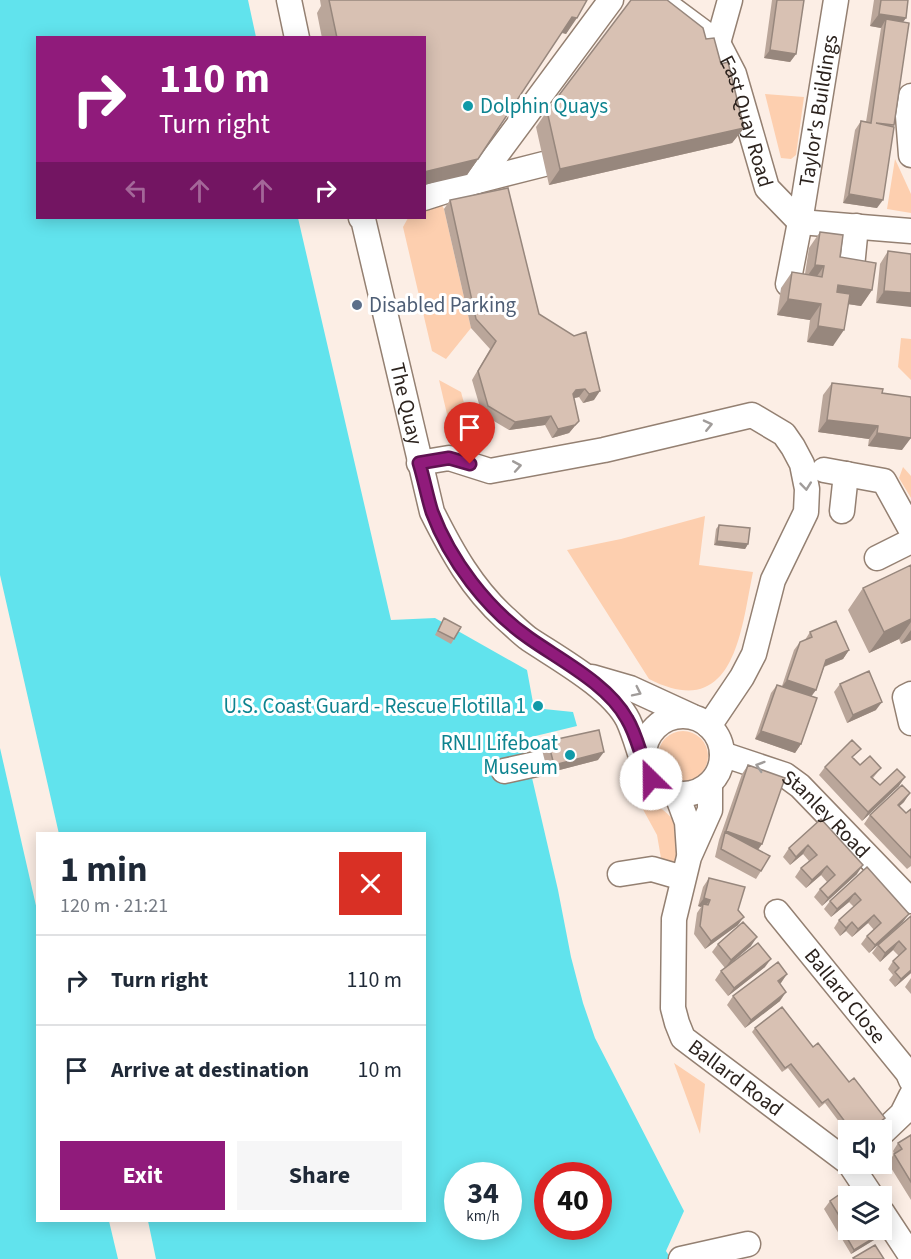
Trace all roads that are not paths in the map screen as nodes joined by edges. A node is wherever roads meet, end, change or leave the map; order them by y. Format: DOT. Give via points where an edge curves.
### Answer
graph roads {
  1 [pos="289,0"];
  2 [pos="611,0"];
  3 [pos="660,0"];
  4 [pos="730,0"];
  5 [pos="836,0"];
  6 [pos="297,36"];
  7 [pos="718,43"];
  8 [pos="911,96"];
  9 [pos="911,155"];
  10 [pos="544,164"];
  11 [pos="477,181"];
  12 [pos="426,197"];
  13 [pos="364,219"];
  14 [pos="800,222"];
  15 [pos="856,226"];
  16 [pos="911,231"];
  17 [pos="852,267"];
  18 [pos="788,284"];
  19 [pos="419,463"];
  20 [pos="842,511"];
  21 [pos="911,530"];
  22 [pos="911,541"];
  23 [pos="877,558"];
  24 [pos="581,674"];
  25 [pos="911,694"];
  26 [pos="702,722"];
  27 [pos="911,723"];
  28 [pos="722,753"];
  29 [pos="545,762"];
  30 [pos="645,768"];
  31 [pos="504,771"];
  32 [pos="710,785"];
  33 [pos="677,795"];
  34 [pos="686,868"];
  35 [pos="620,874"];
  36 [pos="911,901"];
  37 [pos="777,912"];
  38 [pos="911,1080"];
  39 [pos="911,1096"];
  40 [pos="892,1124"];
  41 [pos="838,1154"];
  42 [pos="892,1227"];
  43 [pos="748,1244"];
  44 [pos="911,1256"];
  45 [pos="681,1259"];
  1 -- 6 [label="street"];
  2 -- 11 [label="street"];
  3 -- 7 [label="street, East Quay Road"];
  4 -- 7 [label="street"];
  5 -- 14 [label="street, Taylor's Buildings"];
  7 -- 14 [label="street, East Quay Road" via="734,74 767,188"];
  8 -- 9 [label="street"];
  10 -- 11 [label="street"];
  11 -- 12 [label="street"];
  13 -- 19 [label="street, The Quay"];
  14 -- 15 [label="street"];
  14 -- 18 [label="street, Taylor's Buildings"];
  15 -- 16 [label="street"];
  15 -- 17 [label="street"];
  19 -- 24 [label="street, The Quay" via="432,512 475,586 527,637"];
  19 -- 26 [label="street, one-way" via="449,458 490,471 604,450 752,415 784,434 802,464 806,512 772,579 754,654 742,677"];
  20 -- 21 [label="street" via="835,472 884,481"];
  22 -- 23 [label="street"];
  24 -- 26 [label="street, The Quay, one-way" via="630,688"];
  24 -- 30 [label="street, The Quay" via="609,696 627,719"];
  25 -- 27 [label="street" via="905,697"];
  26 -- 28 [label="street" via="716,734"];
  26 -- 30 [label="street" via="682,716 659,724 645,744"];
  28 -- 32 [label="street" via="718,774"];
  36 -- 28 [label="street, Stanley Road, one-way" via="800,786 785,775"];
  29 -- 31 [label="street"];
  30 -- 33 [label="street" via="660,787"];
  32 -- 33 [label="street" via="694,793"];
  32 -- 34 [label="street, Ballard Road" via="710,810"];
  33 -- 34 [label="street, Ballard Road" via="687,822"];
  34 -- 35 [label="street" via="652,868"];
  34 -- 41 [label="street, Ballard Road" via="674,919 674,1008 683,1038"];
  37 -- 38 [label="street, Ballard Close"];
  39 -- 40 [label="street"];
  42 -- 44 [label="street"];
  43 -- 45 [label="street"];
}
